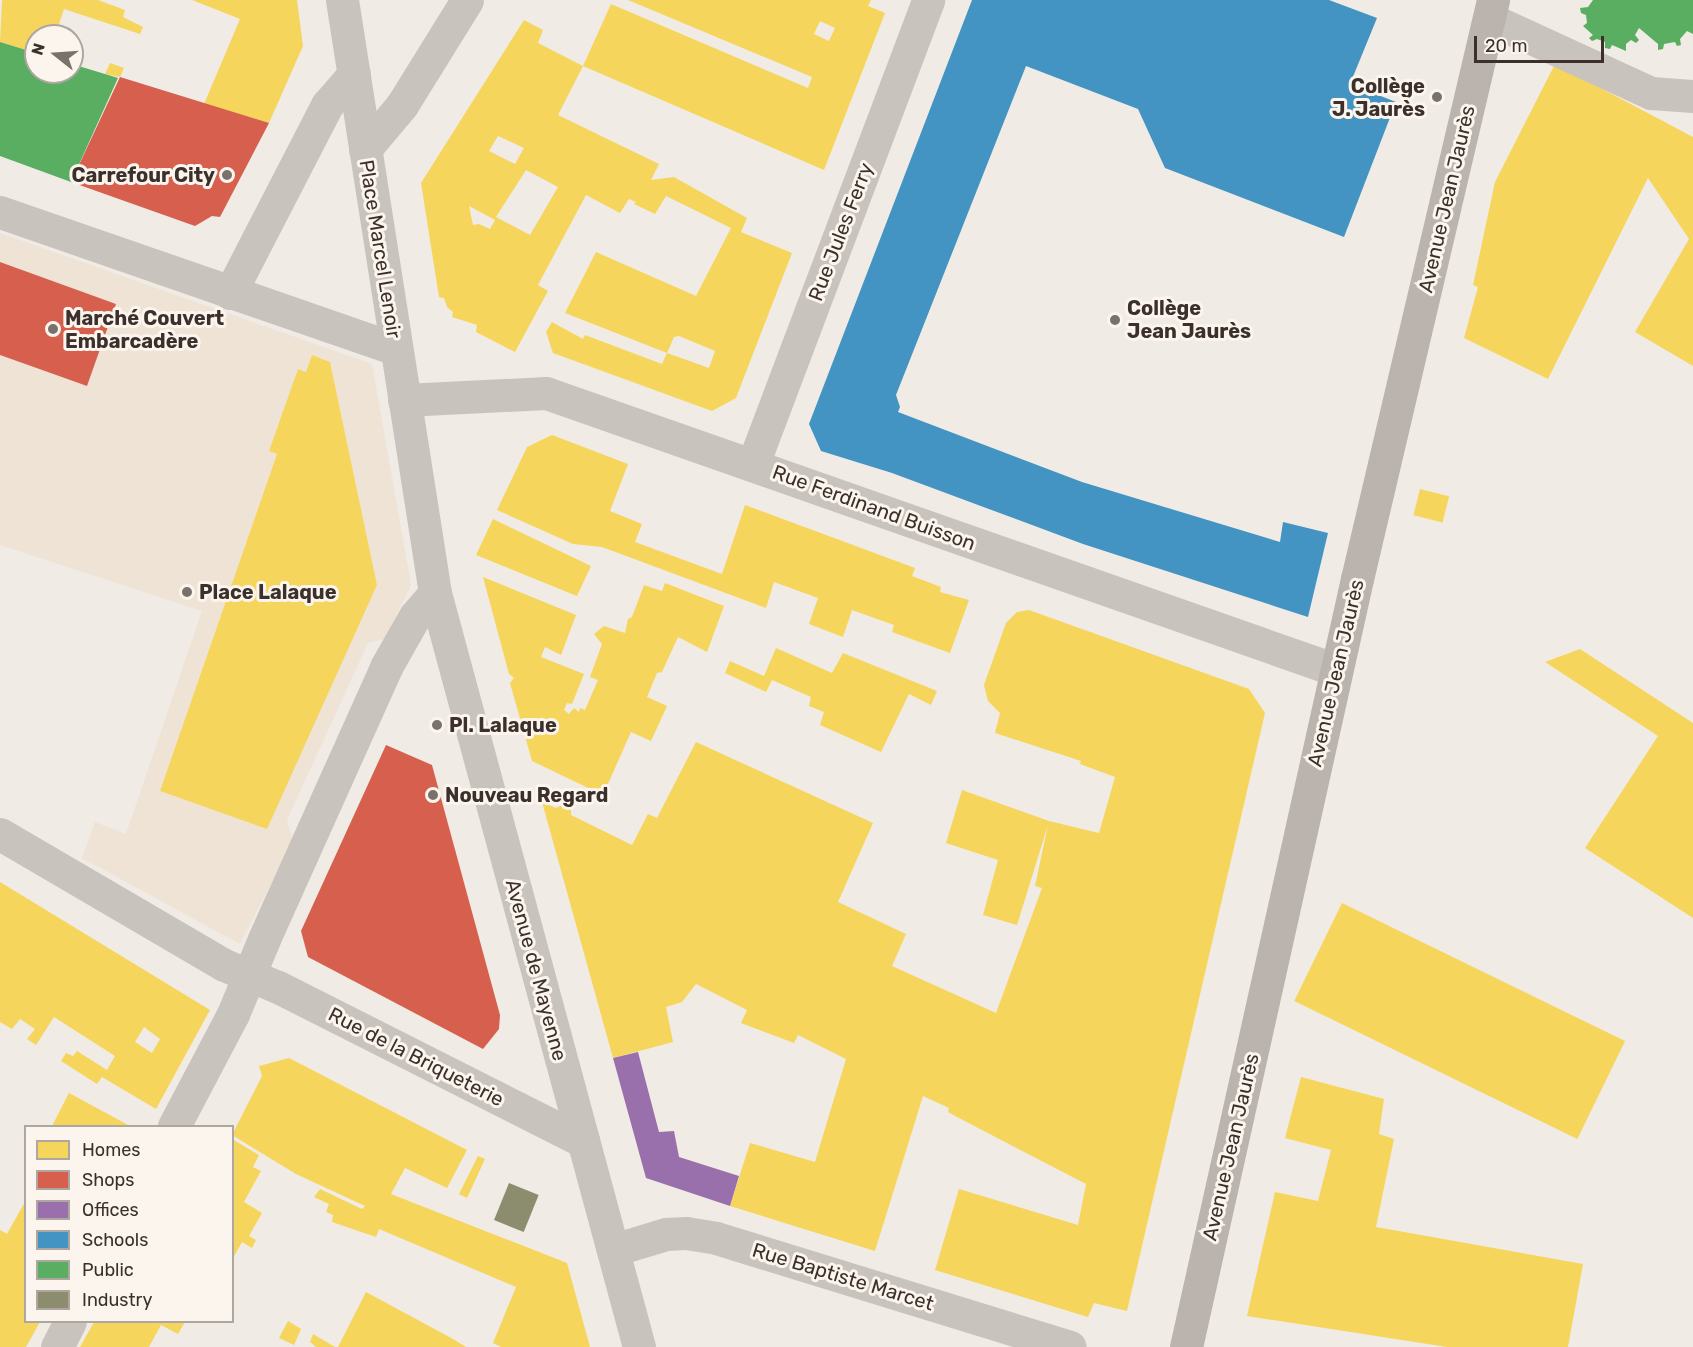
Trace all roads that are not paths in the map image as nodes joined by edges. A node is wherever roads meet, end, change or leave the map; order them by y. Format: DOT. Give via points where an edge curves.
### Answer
graph roads {
  1 [pos="342,0"];
  2 [pos="467,0"];
  3 [pos="928,0"];
  4 [pos="1492,9"];
  5 [pos="354,74"];
  6 [pos="1693,96"];
  7 [pos="365,149"];
  8 [pos="0,212"];
  9 [pos="231,293"];
  10 [pos="395,349"];
  11 [pos="404,400"];
  12 [pos="753,464"];
  13 [pos="435,593"];
  14 [pos="1336,670"];
  15 [pos="0,834"];
  16 [pos="249,975"];
  17 [pos="175,1125"];
  18 [pos="583,1141"];
  19 [pos="614,1250"];
  20 [pos="69,1323"];
  21 [pos="57,1347"];
  22 [pos="639,1347"];
  23 [pos="1070,1347"];
  24 [pos="1186,1347"];
  1 -- 5 [label="street, Place Marcel Lenoir"];
  2 -- 7 [label="street, Place Marcel Lenoir" via="402,105"];
  3 -- 12 [label="street, Rue Jules Ferry"];
  4 -- 6 [label="street" via="1651,93"];
  4 -- 14 [label="street, Avenue Jean Jaurès"];
  5 -- 7 [label="street, Place Marcel Lenoir"];
  5 -- 9 [label="street" via="327,105"];
  7 -- 10 [label="street, Place Marcel Lenoir"];
  8 -- 9 [label="street"];
  9 -- 10 [label="street"];
  10 -- 11 [label="street"];
  11 -- 12 [label="street, Rue Ferdinand Buisson" via="546,393"];
  11 -- 13 [label="street"];
  12 -- 14 [label="street, Rue Ferdinand Buisson"];
  13 -- 16 [label="street" via="415,616 386,667"];
  13 -- 18 [label="street, Avenue de Mayenne"];
  14 -- 24 [label="street, Avenue Jean Jaurès"];
  15 -- 16 [label="street" via="224,965"];
  16 -- 17 [label="street" via="234,1014"];
  16 -- 18 [label="street, Rue de la Briqueterie"];
  18 -- 19 [label="street, Avenue de Mayenne"];
  19 -- 22 [label="street, Avenue de Mayenne"];
  19 -- 23 [label="street, Rue Baptiste Marcet" via="666,1234 716,1238"];
  20 -- 21 [label="street"];
}
